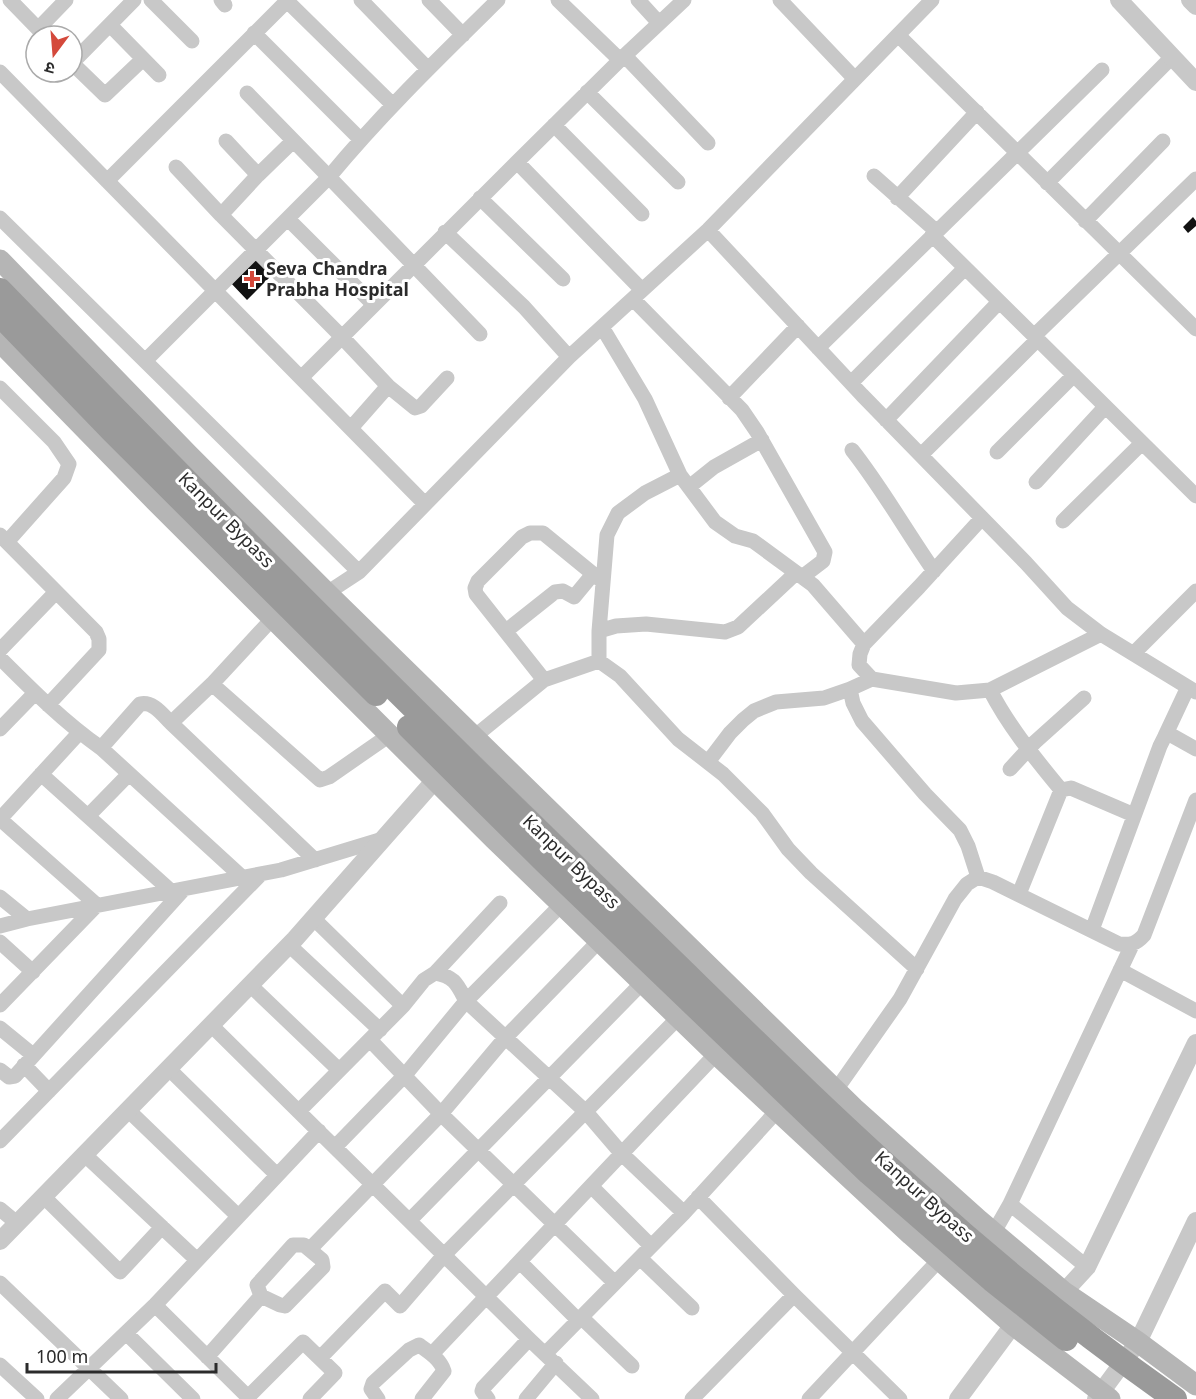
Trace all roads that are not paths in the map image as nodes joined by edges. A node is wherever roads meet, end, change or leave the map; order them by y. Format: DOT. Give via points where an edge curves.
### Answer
graph roads {
  1 [pos="10,0"];
  2 [pos="66,0"];
  3 [pos="134,0"];
  4 [pos="151,0"];
  5 [pos="288,0"];
  6 [pos="361,0"];
  7 [pos="429,0"];
  8 [pos="558,0"];
  9 [pos="638,0"];
  10 [pos="684,0"];
  11 [pos="780,0"];
  12 [pos="932,0"];
  13 [pos="1119,0"];
  14 [pos="1190,0"];
  15 [pos="496,1"];
  16 [pos="1196,6"];
  17 [pos="659,23"];
  18 [pos="33,24"];
  19 [pos="48,24"];
  20 [pos="110,25"];
  21 [pos="254,33"];
  22 [pos="463,35"];
  23 [pos="898,35"];
  24 [pos="192,41"];
  25 [pos="84,51"];
  26 [pos="1172,57"];
  27 [pos="622,58"];
  28 [pos="143,59"];
  29 [pos="428,69"];
  30 [pos="1101,70"];
  31 [pos="0,72"];
  32 [pos="84,75"];
  33 [pos="159,75"];
  34 [pos="855,79"];
  35 [pos="1196,82"];
  36 [pos="587,92"];
  37 [pos="247,93"];
  38 [pos="393,105"];
  39 [pos="977,112"];
  40 [pos="554,125"];
  41 [pos="360,139"];
  42 [pos="226,141"];
  43 [pos="293,141"];
  44 [pos="1163,141"];
  45 [pos="708,143"];
  46 [pos="1017,153"];
  47 [pos="517,162"];
  48 [pos="176,167"];
  49 [pos="258,175"];
  50 [pos="874,176"];
  51 [pos="329,177"];
  52 [pos="1196,179"];
  53 [pos="107,181"];
  54 [pos="678,182"];
  55 [pos="1047,183"];
  56 [pos="480,198"];
  57 [pos="897,198"];
  58 [pos="642,214"];
  59 [pos="221,215"];
  60 [pos="0,218"];
  61 [pos="288,219"];
  62 [pos="1085,221"];
  63 [pos="708,230"];
  64 [pos="445,232"];
  65 [pos="934,233"];
  66 [pos="256,249"];
  67 [pos="1119,254"];
  68 [pos="0,260"];
  69 [pos="413,263"];
  70 [pos="965,268"];
  71 [pos="563,279"];
  72 [pos="0,290"];
  73 [pos="214,290"];
  74 [pos="637,294"];
  75 [pos="999,302"];
  76 [pos="373,304"];
  77 [pos="0,315"];
  78 [pos="1194,324"];
  79 [pos="798,326"];
  80 [pos="602,327"];
  81 [pos="480,334"];
  82 [pos="342,337"];
  83 [pos="1036,338"];
  84 [pos="0,342"];
  85 [pos="818,348"];
  86 [pos="569,357"];
  87 [pos="145,361"];
  88 [pos="1074,375"];
  89 [pos="301,378"];
  90 [pos="447,378"];
  91 [pos="851,383"];
  92 [pos="388,386"];
  93 [pos="0,388"];
  94 [pos="729,398"];
  95 [pos="1105,407"];
  96 [pos="886,420"];
  97 [pos="351,428"];
  98 [pos="762,440"];
  99 [pos="1142,443"];
  100 [pos="852,450"];
  101 [pos="997,452"];
  102 [pos="921,455"];
  103 [pos="684,481"];
  104 [pos="1036,482"];
  105 [pos="1196,496"];
  106 [pos="425,504"];
  107 [pos="982,518"];
  108 [pos="1063,521"];
  109 [pos="4,538"];
  110 [pos="934,571"];
  111 [pos="359,572"];
  112 [pos="799,575"];
  113 [pos="598,578"];
  114 [pos="1196,591"];
  115 [pos="56,592"];
  116 [pos="327,593"];
  117 [pos="273,618"];
  118 [pos="506,631"];
  119 [pos="599,632"];
  120 [pos="1101,634"];
  121 [pos="864,644"];
  122 [pos="0,650"];
  123 [pos="1134,653"];
  124 [pos="0,658"];
  125 [pos="599,661"];
  126 [pos="872,679"];
  127 [pos="544,680"];
  128 [pos="212,684"];
  129 [pos="850,689"];
  130 [pos="1192,689"];
  131 [pos="990,690"];
  132 [pos="34,693"];
  133 [pos="1084,698"];
  134 [pos="48,705"];
  135 [pos="171,723"];
  136 [pos="0,729"];
  137 [pos="79,733"];
  138 [pos="391,734"];
  139 [pos="1165,736"];
  140 [pos="474,737"];
  141 [pos="101,748"];
  142 [pos="1196,749"];
  143 [pos="1028,750"];
  144 [pos="708,762"];
  145 [pos="1010,769"];
  146 [pos="42,774"];
  147 [pos="129,774"];
  148 [pos="435,779"];
  149 [pos="1061,790"];
  150 [pos="1196,800"];
  151 [pos="1134,815"];
  152 [pos="88,816"];
  153 [pos="0,819"];
  154 [pos="383,839"];
  155 [pos="315,860"];
  156 [pos="261,873"];
  157 [pos="242,877"];
  158 [pos="978,877"];
  159 [pos="177,890"];
  160 [pos="1019,894"];
  161 [pos="0,897"];
  162 [pos="500,903"];
  163 [pos="562,903"];
  164 [pos="96,905"];
  165 [pos="313,918"];
  166 [pos="27,919"];
  167 [pos="0,926"];
  168 [pos="1092,930"];
  169 [pos="600,940"];
  170 [pos="0,942"];
  171 [pos="289,945"];
  172 [pos="1132,945"];
  173 [pos="917,969"];
  174 [pos="1120,970"];
  175 [pos="33,972"];
  176 [pos="435,973"];
  177 [pos="643,982"];
  178 [pos="250,985"];
  179 [pos="2,999"];
  180 [pos="466,1001"];
  181 [pos="403,1006"];
  182 [pos="1196,1011"];
  183 [pos="679,1017"];
  184 [pos="211,1025"];
  185 [pos="0,1028"];
  186 [pos="375,1035"];
  187 [pos="505,1038"];
  188 [pos="1196,1043"];
  189 [pos="716,1054"];
  190 [pos="28,1060"];
  191 [pos="169,1069"];
  192 [pos="0,1070"];
  193 [pos="339,1070"];
  194 [pos="405,1075"];
  195 [pos="548,1077"];
  196 [pos="836,1090"];
  197 [pos="49,1091"];
  198 [pos="128,1110"];
  199 [pos="299,1111"];
  200 [pos="777,1111"];
  201 [pos="586,1112"];
  202 [pos="441,1114"];
  203 [pos="319,1131"];
  204 [pos="0,1141"];
  205 [pos="335,1147"];
  206 [pos="478,1149"];
  207 [pos="622,1154"];
  208 [pos="85,1155"];
  209 [pos="277,1175"];
  210 [pos="373,1184"];
  211 [pos="513,1185"];
  212 [pos="592,1187"];
  213 [pos="44,1197"];
  214 [pos="698,1197"];
  215 [pos="1010,1204"];
  216 [pos="0,1209"];
  217 [pos="684,1213"];
  218 [pos="238,1216"];
  219 [pos="410,1220"];
  220 [pos="1196,1221"];
  221 [pos="18,1224"];
  222 [pos="556,1225"];
  223 [pos="162,1227"];
  224 [pos="994,1232"];
  225 [pos="0,1242"];
  226 [pos="651,1246"];
  227 [pos="310,1249"];
  228 [pos="445,1254"];
  229 [pos="640,1258"];
  230 [pos="940,1259"];
  231 [pos="197,1260"];
  232 [pos="520,1262"];
  233 [pos="1087,1267"];
  234 [pos="0,1283"];
  235 [pos="615,1283"];
  236 [pos="1064,1292"];
  237 [pos="794,1295"];
  238 [pos="261,1296"];
  239 [pos="487,1296"];
  240 [pos="155,1305"];
  241 [pos="692,1308"];
  242 [pos="580,1318"];
  243 [pos="1013,1325"];
  244 [pos="126,1333"];
  245 [pos="529,1339"];
  246 [pos="1138,1342"];
  247 [pos="432,1354"];
  248 [pos="853,1354"];
  249 [pos="207,1357"];
  250 [pos="320,1358"];
  251 [pos="551,1358"];
  252 [pos="0,1365"];
  253 [pos="632,1366"];
  254 [pos="89,1369"];
  255 [pos="1196,1385"];
  256 [pos="1102,1397"];
  257 [pos="249,1398"];
  258 [pos="37,1399"];
  259 [pos="57,1399"];
  260 [pos="121,1399"];
  261 [pos="193,1399"];
  262 [pos="310,1399"];
  263 [pos="378,1399"];
  264 [pos="422,1399"];
  265 [pos="488,1399"];
  266 [pos="526,1399"];
  267 [pos="592,1399"];
  268 [pos="692,1399"];
  269 [pos="809,1399"];
  270 [pos="900,1399"];
  271 [pos="958,1399"];
  272 [pos="1148,1399"];
  273 [pos="1175,1399"];
  1 -- 18 [label="street"];
  2 -- 19 [label="street"];
  3 -- 20 [label="street"];
  4 -- 24 [label="street"];
  5 -- 21 [label="street"];
  5 -- 38 [label="street"];
  6 -- 29 [label="street"];
  7 -- 22 [label="street"];
  8 -- 27 [label="street"];
  9 -- 17 [label="street"];
  10 -- 17 [label="street"];
  11 -- 34 [label="street"];
  12 -- 23 [label="street"];
  13 -- 26 [label="street"];
  14 -- 16 [label="street"];
  15 -- 22 [label="street"];
  17 -- 27 [label="street"];
  20 -- 25 [label="street"];
  20 -- 28 [label="street"];
  21 -- 41 [label="street"];
  21 -- 53 [label="street"];
  22 -- 29 [label="street"];
  23 -- 34 [label="street"];
  23 -- 39 [label="street"];
  26 -- 35 [label="street"];
  26 -- 55 [label="street"];
  27 -- 36 [label="street"];
  27 -- 45 [label="street"];
  28 -- 32 [label="street" via="105,95"];
  28 -- 33 [label="street"];
  29 -- 38 [label="street"];
  30 -- 46 [label="street"];
  31 -- 53 [label="street"];
  34 -- 63 [label="street"];
  36 -- 40 [label="street"];
  36 -- 54 [label="street"];
  37 -- 43 [label="street"];
  38 -- 41 [label="street"];
  39 -- 46 [label="street"];
  39 -- 57 [label="street"];
  40 -- 47 [label="street"];
  40 -- 58 [label="street"];
  41 -- 51 [label="street"];
  42 -- 49 [label="street"];
  43 -- 49 [label="street"];
  43 -- 51 [label="street"];
  44 -- 62 [label="street"];
  46 -- 55 [label="street"];
  46 -- 65 [label="street"];
  47 -- 56 [label="street"];
  47 -- 74 [label="street"];
  48 -- 59 [label="street"];
  49 -- 59 [label="street"];
  50 -- 57 [label="street"];
  51 -- 61 [label="street"];
  51 -- 69 [label="street"];
  52 -- 67 [label="street"];
  53 -- 73 [label="street"];
  55 -- 62 [label="street"];
  56 -- 64 [label="street"];
  56 -- 71 [label="street"];
  57 -- 65 [label="street"];
  59 -- 66 [label="street"];
  60 -- 87 [label="street"];
  61 -- 66 [label="street"];
  61 -- 76 [label="street"];
  62 -- 67 [label="street"];
  63 -- 74 [label="street"];
  63 -- 79 [label="street"];
  64 -- 69 [label="street"];
  64 -- 86 [label="street" via="524,307"];
  65 -- 70 [label="street"];
  65 -- 85 [label="street"];
  66 -- 73 [label="street"];
  66 -- 82 [label="street"];
  67 -- 78 [label="street"];
  67 -- 83 [label="street"];
  68 -- 116 [label="main road"];
  69 -- 76 [label="street"];
  69 -- 81 [label="street"];
  70 -- 75 [label="street"];
  70 -- 91 [label="street"];
  72 -- 273 [label="highway, Kanpur Bypass, bridge" via="421,715 833,1115 1006,1269"];
  73 -- 87 [label="street"];
  73 -- 89 [label="street"];
  74 -- 80 [label="street"];
  74 -- 94 [label="street"];
  75 -- 83 [label="street"];
  75 -- 96 [label="street"];
  76 -- 82 [label="street"];
  77 -- 272 [label="highway, Kanpur Bypass, bridge" via="537,854 869,1173 992,1280"];
  79 -- 85 [label="street"];
  79 -- 94 [label="street"];
  80 -- 86 [label="street"];
  80 -- 103 [label="street" via="645,399"];
  82 -- 89 [label="street"];
  82 -- 92 [label="street"];
  83 -- 88 [label="street"];
  83 -- 102 [label="street"];
  84 -- 117 [label="main road"];
  85 -- 91 [label="street"];
  86 -- 106 [label="street"];
  87 -- 111 [label="street"];
  88 -- 95 [label="street"];
  88 -- 101 [label="street"];
  89 -- 97 [label="street"];
  90 -- 92 [label="street" via="415,408"];
  91 -- 96 [label="street"];
  92 -- 97 [label="street"];
  93 -- 109 [label="street" via="54,442 69,464 64,478"];
  94 -- 98 [label="street"];
  95 -- 99 [label="street"];
  95 -- 104 [label="street"];
  96 -- 102 [label="street"];
  97 -- 106 [label="street"];
  98 -- 103 [label="street"];
  98 -- 112 [label="street" via="825,552 823,561"];
  99 -- 105 [label="street"];
  99 -- 108 [label="street"];
  100 -- 110 [label="street"];
  102 -- 107 [label="street"];
  103 -- 112 [label="street" via="724,530 753,541"];
  103 -- 113 [label="street" via="645,493 618,513 607,535"];
  106 -- 111 [label="street"];
  107 -- 110 [label="street"];
  107 -- 120 [label="street" via="1067,608"];
  109 -- 115 [label="street"];
  110 -- 121 [label="street"];
  111 -- 116 [label="street"];
  112 -- 119 [label="street" via="738,627 725,632 646,624 616,626"];
  112 -- 121 [label="street" via="813,585"];
  113 -- 118 [label="street" via="574,597 563,591 555,592"];
  113 -- 118 [label="street" via="543,533 522,537 475,588"];
  113 -- 119 [label="street"];
  114 -- 123 [label="street"];
  115 -- 122 [label="street"];
  115 -- 134 [label="street" via="96,632 100,645"];
  116 -- 140 [label="main road"];
  117 -- 128 [label="street"];
  117 -- 138 [label="main road"];
  118 -- 127 [label="street"];
  119 -- 125 [label="street"];
  120 -- 123 [label="street"];
  120 -- 131 [label="street"];
  121 -- 126 [label="street" via="859,664"];
  123 -- 130 [label="street"];
  124 -- 132 [label="street"];
  125 -- 127 [label="street"];
  125 -- 144 [label="street" via="620,676 678,739"];
  126 -- 129 [label="street"];
  126 -- 131 [label="street" via="956,693"];
  127 -- 140 [label="street"];
  128 -- 135 [label="street"];
  128 -- 138 [label="street" via="320,780"];
  129 -- 144 [label="street" via="824,698 776,702 754,711 730,733"];
  129 -- 158 [label="street" via="862,721 960,830"];
  130 -- 139 [label="street"];
  131 -- 143 [label="street"];
  132 -- 134 [label="street"];
  132 -- 136 [label="street"];
  133 -- 143 [label="street"];
  134 -- 137 [label="street"];
  135 -- 141 [label="street" via="152,705 140,704"];
  135 -- 155 [label="street"];
  137 -- 141 [label="street"];
  137 -- 146 [label="street"];
  138 -- 148 [label="main road"];
  139 -- 142 [label="street" via="1171,735"];
  139 -- 151 [label="street"];
  140 -- 148 [label="street"];
  140 -- 196 [label="main road"];
  141 -- 147 [label="street"];
  143 -- 145 [label="street"];
  143 -- 149 [label="street"];
  144 -- 173 [label="street" via="762,813 811,873"];
  146 -- 152 [label="street"];
  146 -- 153 [label="street"];
  147 -- 152 [label="street"];
  147 -- 157 [label="street"];
  148 -- 154 [label="street"];
  148 -- 163 [label="main road"];
  149 -- 151 [label="street" via="1071,788"];
  149 -- 160 [label="street"];
  150 -- 172 [label="street" via="1144,935"];
  151 -- 168 [label="street"];
  152 -- 159 [label="street"];
  153 -- 164 [label="street"];
  154 -- 155 [label="street"];
  154 -- 165 [label="street"];
  155 -- 156 [label="street"];
  156 -- 157 [label="street"];
  156 -- 197 [label="street"];
  157 -- 159 [label="street"];
  158 -- 160 [label="street"];
  158 -- 173 [label="street" via="956,899"];
  159 -- 164 [label="street"];
  159 -- 190 [label="street"];
  160 -- 168 [label="street"];
  161 -- 166 [label="street"];
  162 -- 176 [label="street"];
  163 -- 169 [label="main road"];
  163 -- 180 [label="street"];
  164 -- 166 [label="street"];
  164 -- 175 [label="street"];
  165 -- 171 [label="street"];
  165 -- 181 [label="street"];
  166 -- 167 [label="street"];
  168 -- 172 [label="street" via="1119,944"];
  169 -- 177 [label="main road"];
  169 -- 187 [label="street"];
  170 -- 175 [label="street"];
  171 -- 178 [label="street"];
  171 -- 186 [label="street"];
  172 -- 174 [label="street"];
  173 -- 196 [label="street"];
  174 -- 182 [label="street"];
  174 -- 215 [label="street"];
  175 -- 179 [label="street"];
  176 -- 180 [label="street" via="456,982"];
  176 -- 181 [label="street" via="424,980"];
  177 -- 183 [label="main road"];
  177 -- 195 [label="street"];
  178 -- 184 [label="street"];
  178 -- 193 [label="street"];
  180 -- 187 [label="street"];
  180 -- 194 [label="street"];
  181 -- 186 [label="street"];
  183 -- 189 [label="main road"];
  183 -- 201 [label="street"];
  184 -- 191 [label="street"];
  184 -- 199 [label="street"];
  185 -- 190 [label="street"];
  186 -- 193 [label="street"];
  186 -- 194 [label="street"];
  187 -- 195 [label="street"];
  187 -- 202 [label="street"];
  188 -- 233 [label="street"];
  189 -- 200 [label="main road"];
  189 -- 207 [label="street"];
  190 -- 192 [label="street" via="13,1078"];
  190 -- 197 [label="street"];
  191 -- 198 [label="street"];
  191 -- 209 [label="street"];
  193 -- 199 [label="street"];
  194 -- 202 [label="street"];
  194 -- 205 [label="street"];
  195 -- 201 [label="street"];
  195 -- 206 [label="street"];
  196 -- 224 [label="main road"];
  197 -- 204 [label="street"];
  198 -- 208 [label="street"];
  198 -- 218 [label="street"];
  199 -- 203 [label="street"];
  200 -- 214 [label="street"];
  200 -- 230 [label="main road"];
  201 -- 207 [label="street"];
  201 -- 211 [label="street"];
  202 -- 206 [label="street"];
  202 -- 210 [label="street"];
  203 -- 205 [label="street"];
  203 -- 209 [label="street"];
  205 -- 210 [label="street"];
  206 -- 211 [label="street"];
  206 -- 219 [label="street"];
  207 -- 212 [label="street"];
  207 -- 217 [label="street"];
  208 -- 213 [label="street"];
  208 -- 223 [label="street"];
  209 -- 218 [label="street"];
  210 -- 219 [label="street"];
  210 -- 227 [label="street"];
  211 -- 222 [label="street"];
  211 -- 228 [label="street"];
  212 -- 222 [label="street"];
  212 -- 226 [label="street"];
  213 -- 221 [label="street"];
  213 -- 223 [label="street" via="120,1272"];
  214 -- 217 [label="street"];
  214 -- 237 [label="street"];
  215 -- 224 [label="street"];
  215 -- 233 [label="street"];
  216 -- 221 [label="street"];
  217 -- 226 [label="street"];
  218 -- 231 [label="street"];
  219 -- 228 [label="street"];
  220 -- 246 [label="street"];
  221 -- 225 [label="street"];
  222 -- 232 [label="street"];
  222 -- 235 [label="street"];
  223 -- 231 [label="street"];
  224 -- 236 [label="main road"];
  226 -- 229 [label="street"];
  227 -- 238 [label="street" via="293,1245 257,1285"];
  227 -- 238 [label="street" via="322,1260 322,1267 289,1304 280,1305"];
  228 -- 239 [label="street"];
  228 -- 250 [label="street" via="400,1306 385,1291"];
  229 -- 235 [label="street"];
  229 -- 241 [label="street"];
  230 -- 243 [label="main road"];
  230 -- 248 [label="street"];
  231 -- 240 [label="street"];
  232 -- 239 [label="street"];
  232 -- 242 [label="street"];
  233 -- 236 [label="street"];
  234 -- 254 [label="street"];
  235 -- 242 [label="street"];
  236 -- 246 [label="main road"];
  237 -- 248 [label="street"];
  237 -- 268 [label="street"];
  238 -- 249 [label="street"];
  239 -- 245 [label="street"];
  239 -- 247 [label="street"];
  240 -- 244 [label="street"];
  240 -- 249 [label="street"];
  242 -- 251 [label="street"];
  242 -- 253 [label="street"];
  243 -- 256 [label="main road"];
  243 -- 271 [label="street"];
  244 -- 254 [label="street"];
  244 -- 261 [label="street"];
  245 -- 251 [label="street"];
  245 -- 265 [label="street" via="483,1388"];
  246 -- 255 [label="main road"];
  246 -- 256 [label="street"];
  247 -- 263 [label="street" via="419,1345 410,1350 373,1383 371,1389"];
  247 -- 264 [label="street" via="444,1371"];
  248 -- 269 [label="street"];
  248 -- 270 [label="street"];
  249 -- 257 [label="street"];
  250 -- 257 [label="street" via="303,1342"];
  250 -- 262 [label="street" via="335,1373"];
  251 -- 266 [label="street"];
  251 -- 267 [label="street"];
  252 -- 258 [label="street"];
  254 -- 259 [label="street"];
  254 -- 260 [label="street"];
}
